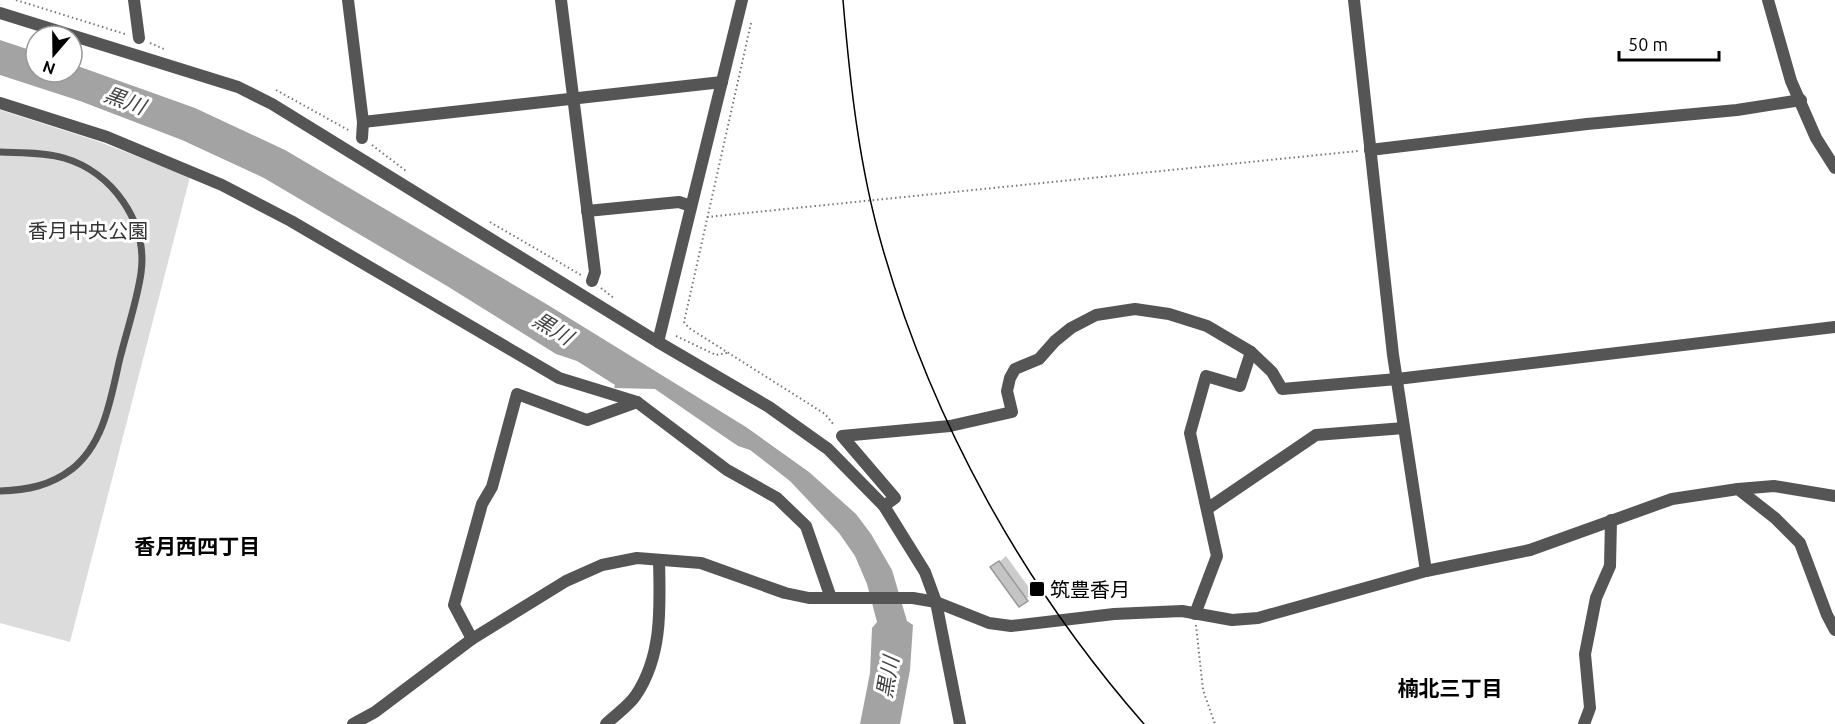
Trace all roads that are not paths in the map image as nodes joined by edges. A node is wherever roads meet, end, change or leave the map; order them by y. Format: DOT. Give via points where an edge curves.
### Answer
graph roads {
  1 [pos="134,0"];
  2 [pos="348,0"];
  3 [pos="561,0"];
  4 [pos="742,0"];
  5 [pos="1354,0"];
  6 [pos="1768,0"];
  7 [pos="0,13"];
  8 [pos="139,38"];
  9 [pos="722,82"];
  10 [pos="572,98"];
  11 [pos="1801,100"];
  12 [pos="0,103"];
  13 [pos="363,122"];
  14 [pos="362,138"];
  15 [pos="1370,150"];
  16 [pos="0,152"];
  17 [pos="1835,168"];
  18 [pos="691,206"];
  19 [pos="587,211"];
  20 [pos="592,281"];
  21 [pos="1835,327"];
  22 [pos="658,342"];
  23 [pos="1251,352"];
  24 [pos="1397,379"];
  25 [pos="637,402"];
  26 [pos="1404,428"];
  27 [pos="1738,489"];
  28 [pos="0,491"];
  29 [pos="1835,496"];
  30 [pos="884,506"];
  31 [pos="1207,509"];
  32 [pos="1611,520"];
  33 [pos="659,560"];
  34 [pos="1426,571"];
  35 [pos="831,598"];
  36 [pos="936,602"];
  37 [pos="1195,614"];
  38 [pos="1835,630"];
  39 [pos="472,639"];
  40 [pos="352,724"];
  41 [pos="606,724"];
  42 [pos="960,724"];
  43 [pos="1584,724"];
  1 -- 8 [label="street"];
  2 -- 13 [label="street"];
  3 -- 10 [label="street"];
  4 -- 9 [label="street"];
  5 -- 15 [label="street"];
  6 -- 11 [label="street" via="1791,81"];
  7 -- 22 [label="street" via="238,87 353,152"];
  9 -- 10 [label="street"];
  9 -- 18 [label="street"];
  10 -- 13 [label="street"];
  10 -- 19 [label="street"];
  11 -- 15 [label="street"];
  11 -- 17 [label="street" via="1816,138"];
  12 -- 25 [label="street" via="107,137 222,185 291,221 559,378"];
  13 -- 14 [label="street"];
  15 -- 24 [label="street"];
  16 -- 28 [label="lane" via="64,158 105,181 134,219 141,272 103,424 90,449 73,468 48,485"];
  18 -- 19 [label="street" via="679,202"];
  18 -- 22 [label="street"];
  19 -- 20 [label="street" via="595,272"];
  21 -- 24 [label="street"];
  22 -- 30 [label="street" via="769,407 828,449"];
  23 -- 24 [label="street" via="1272,372 1282,389"];
  23 -- 30 [label="street" via="1208,326 1169,314 1135,309 1096,315 1071,328 1039,359 1015,369 1007,391 1012,412 950,426 842,436 895,498"];
  23 -- 31 [label="street" via="1240,386 1206,376 1190,433"];
  24 -- 26 [label="street"];
  25 -- 35 [label="street" via="728,470 777,498 806,526"];
  25 -- 39 [label="street" via="587,420 518,394 454,605"];
  26 -- 31 [label="street" via="1316,435"];
  26 -- 34 [label="street"];
  27 -- 29 [label="street" via="1774,486"];
  27 -- 32 [label="street" via="1672,499"];
  27 -- 38 [label="street" via="1800,543"];
  30 -- 36 [label="street" via="925,572"];
  31 -- 37 [label="street" via="1217,556"];
  32 -- 34 [label="street" via="1530,550"];
  32 -- 43 [label="street" via="1610,566 1596,598 1585,654 1590,708"];
  33 -- 35 [label="street" via="701,563 785,593"];
  33 -- 39 [label="street" via="637,558 602,565 566,581"];
  33 -- 41 [label="street" via="660,610 654,657 636,695"];
  34 -- 37 [label="street" via="1258,618 1232,620"];
  35 -- 36 [label="street" via="913,598"];
  36 -- 37 [label="street" via="989,623 1011,626 1114,614"];
  36 -- 42 [label="street"];
  39 -- 40 [label="street" via="375,712"];
}
